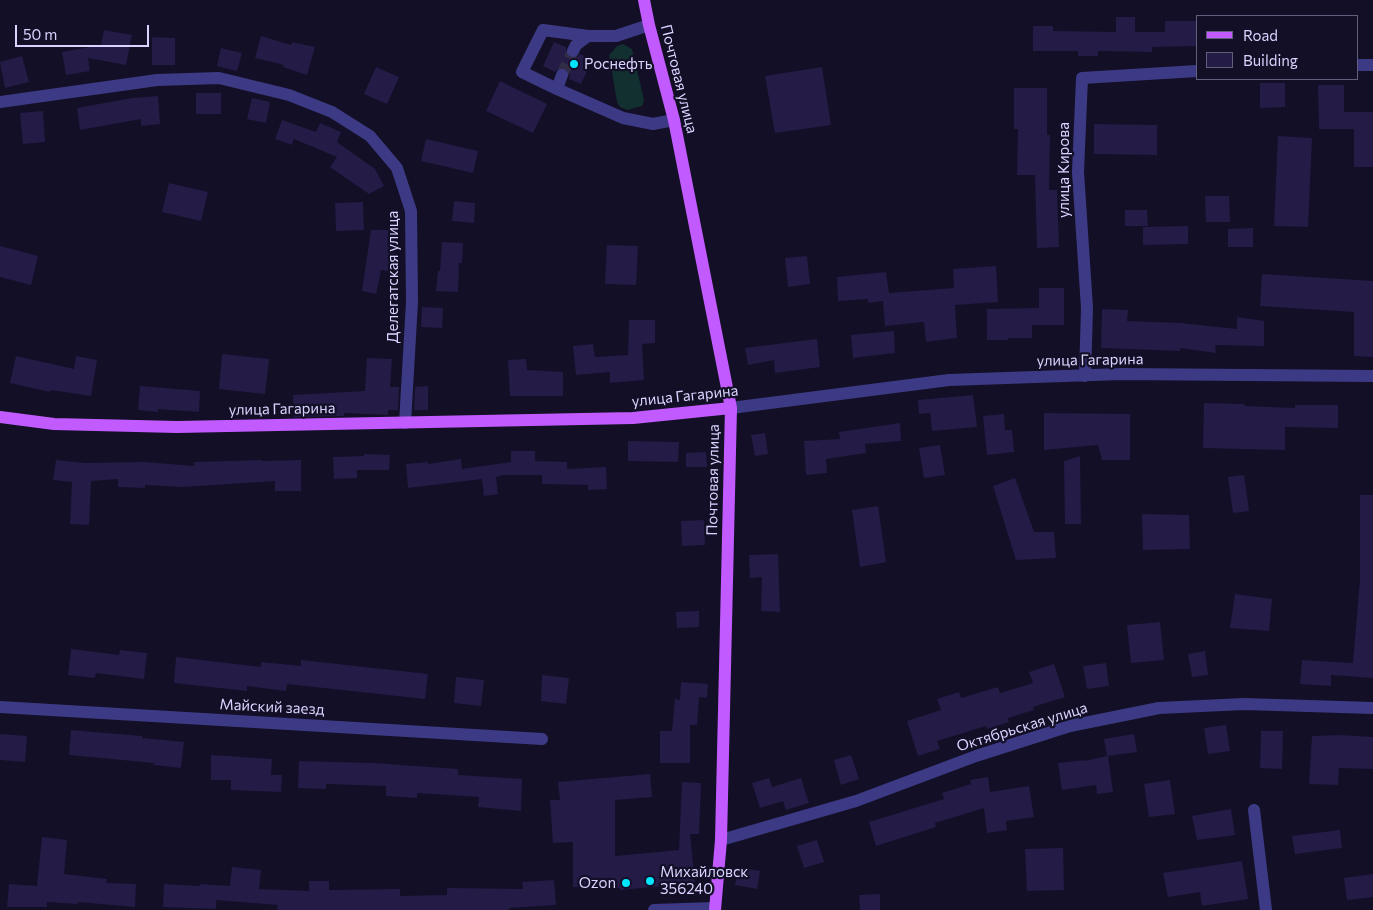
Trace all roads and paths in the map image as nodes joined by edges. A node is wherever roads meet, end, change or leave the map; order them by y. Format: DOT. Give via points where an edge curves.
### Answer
graph roads {
  1 [pos="644,0"];
  2 [pos="649,25"];
  3 [pos="588,36"];
  4 [pos="573,51"];
  5 [pos="1358,65"];
  6 [pos="1373,65"];
  7 [pos="1196,71"];
  8 [pos="562,75"];
  9 [pos="557,89"];
  10 [pos="0,102"];
  11 [pos="674,120"];
  12 [pos="1085,376"];
  13 [pos="1373,376"];
  14 [pos="732,408"];
  15 [pos="0,417"];
  16 [pos="405,423"];
  17 [pos="0,707"];
  18 [pos="1373,708"];
  19 [pos="542,739"];
  20 [pos="1254,810"];
  21 [pos="721,840"];
  22 [pos="715,909"];
  23 [pos="654,910"];
  24 [pos="1266,910"];
  1 -- 2 [label="main road, Почтовая улица"];
  2 -- 3 [label="street" via="616,36"];
  2 -- 11 [label="main road, Почтовая улица"];
  3 -- 4 [label="street"];
  3 -- 9 [label="street" via="543,30 522,72"];
  5 -- 6 [label="street"];
  7 -- 12 [label="street, улица Кирова" via="1082,78 1078,172 1087,308"];
  8 -- 9 [label="street"];
  9 -- 11 [label="street" via="623,118 653,124"];
  10 -- 16 [label="street, Делегатская улица" via="157,80 219,78 289,95 324,108 370,136 397,168 411,211 412,302"];
  11 -- 14 [label="main road, Почтовая улица"];
  12 -- 13 [label="street, улица Гагарина"];
  12 -- 14 [label="street, улица Гагарина" via="949,380"];
  14 -- 16 [label="main road, улица Гагарина" via="633,418"];
  14 -- 21 [label="main road, Почтовая улица"];
  15 -- 16 [label="main road, улица Гагарина" via="54,424 177,427"];
  17 -- 19 [label="street, Майский заезд"];
  18 -- 21 [label="street, Октябрьская улица" via="1244,704 1159,708 1070,726 976,756 856,801"];
  20 -- 24 [label="street"];
  21 -- 22 [label="main road, Почтовая улица"];
  22 -- 23 [label="street"];
}
